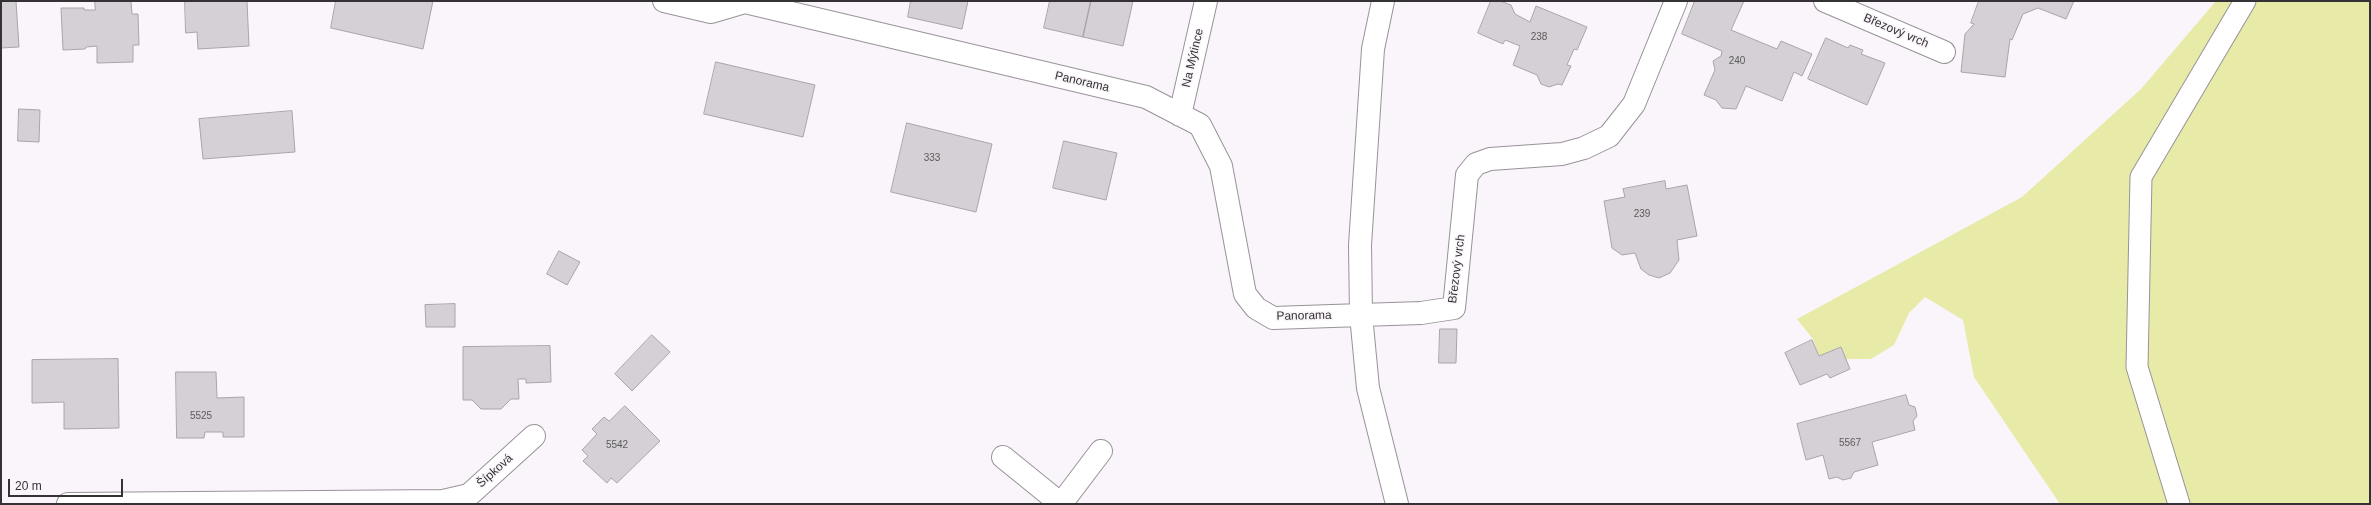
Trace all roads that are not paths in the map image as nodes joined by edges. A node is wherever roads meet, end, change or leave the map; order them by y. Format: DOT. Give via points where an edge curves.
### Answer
graph roads {
  1 [pos="664,1"];
  2 [pos="1206,1"];
  3 [pos="1383,1"];
  4 [pos="1676,1"];
  5 [pos="1825,1"];
  6 [pos="2245,1"];
  7 [pos="1944,52"];
  8 [pos="1180,115"];
  9 [pos="1361,315"];
  10 [pos="534,436"];
  11 [pos="1101,451"];
  12 [pos="1003,458"];
  13 [pos="443,503"];
  14 [pos="68,504"];
  15 [pos="1061,504"];
  16 [pos="1397,504"];
  17 [pos="2178,504"];
  1 -- 8 [label="street, Panorama" via="710,12 745,2 1146,97"];
  2 -- 8 [label="street, Na Mýtince"];
  3 -- 9 [label="street" via="1373,49 1360,245"];
  4 -- 9 [label="street, Březový vrch" via="1634,104 1609,136 1584,148 1562,154 1490,159 1476,164 1467,175 1454,308 1421,313"];
  5 -- 7 [label="street, Březový vrch"];
  6 -- 17 [label="lane" via="2141,177 2137,367"];
  8 -- 9 [label="street, Panorama" via="1200,125 1220,166 1245,294 1256,308 1273,318"];
  9 -- 16 [label="street" via="1368,388"];
  10 -- 13 [label="street, Šípková" via="469,495"];
  11 -- 15 [label="street"];
  12 -- 15 [label="street"];
  13 -- 14 [label="street, Šípková"];
}
